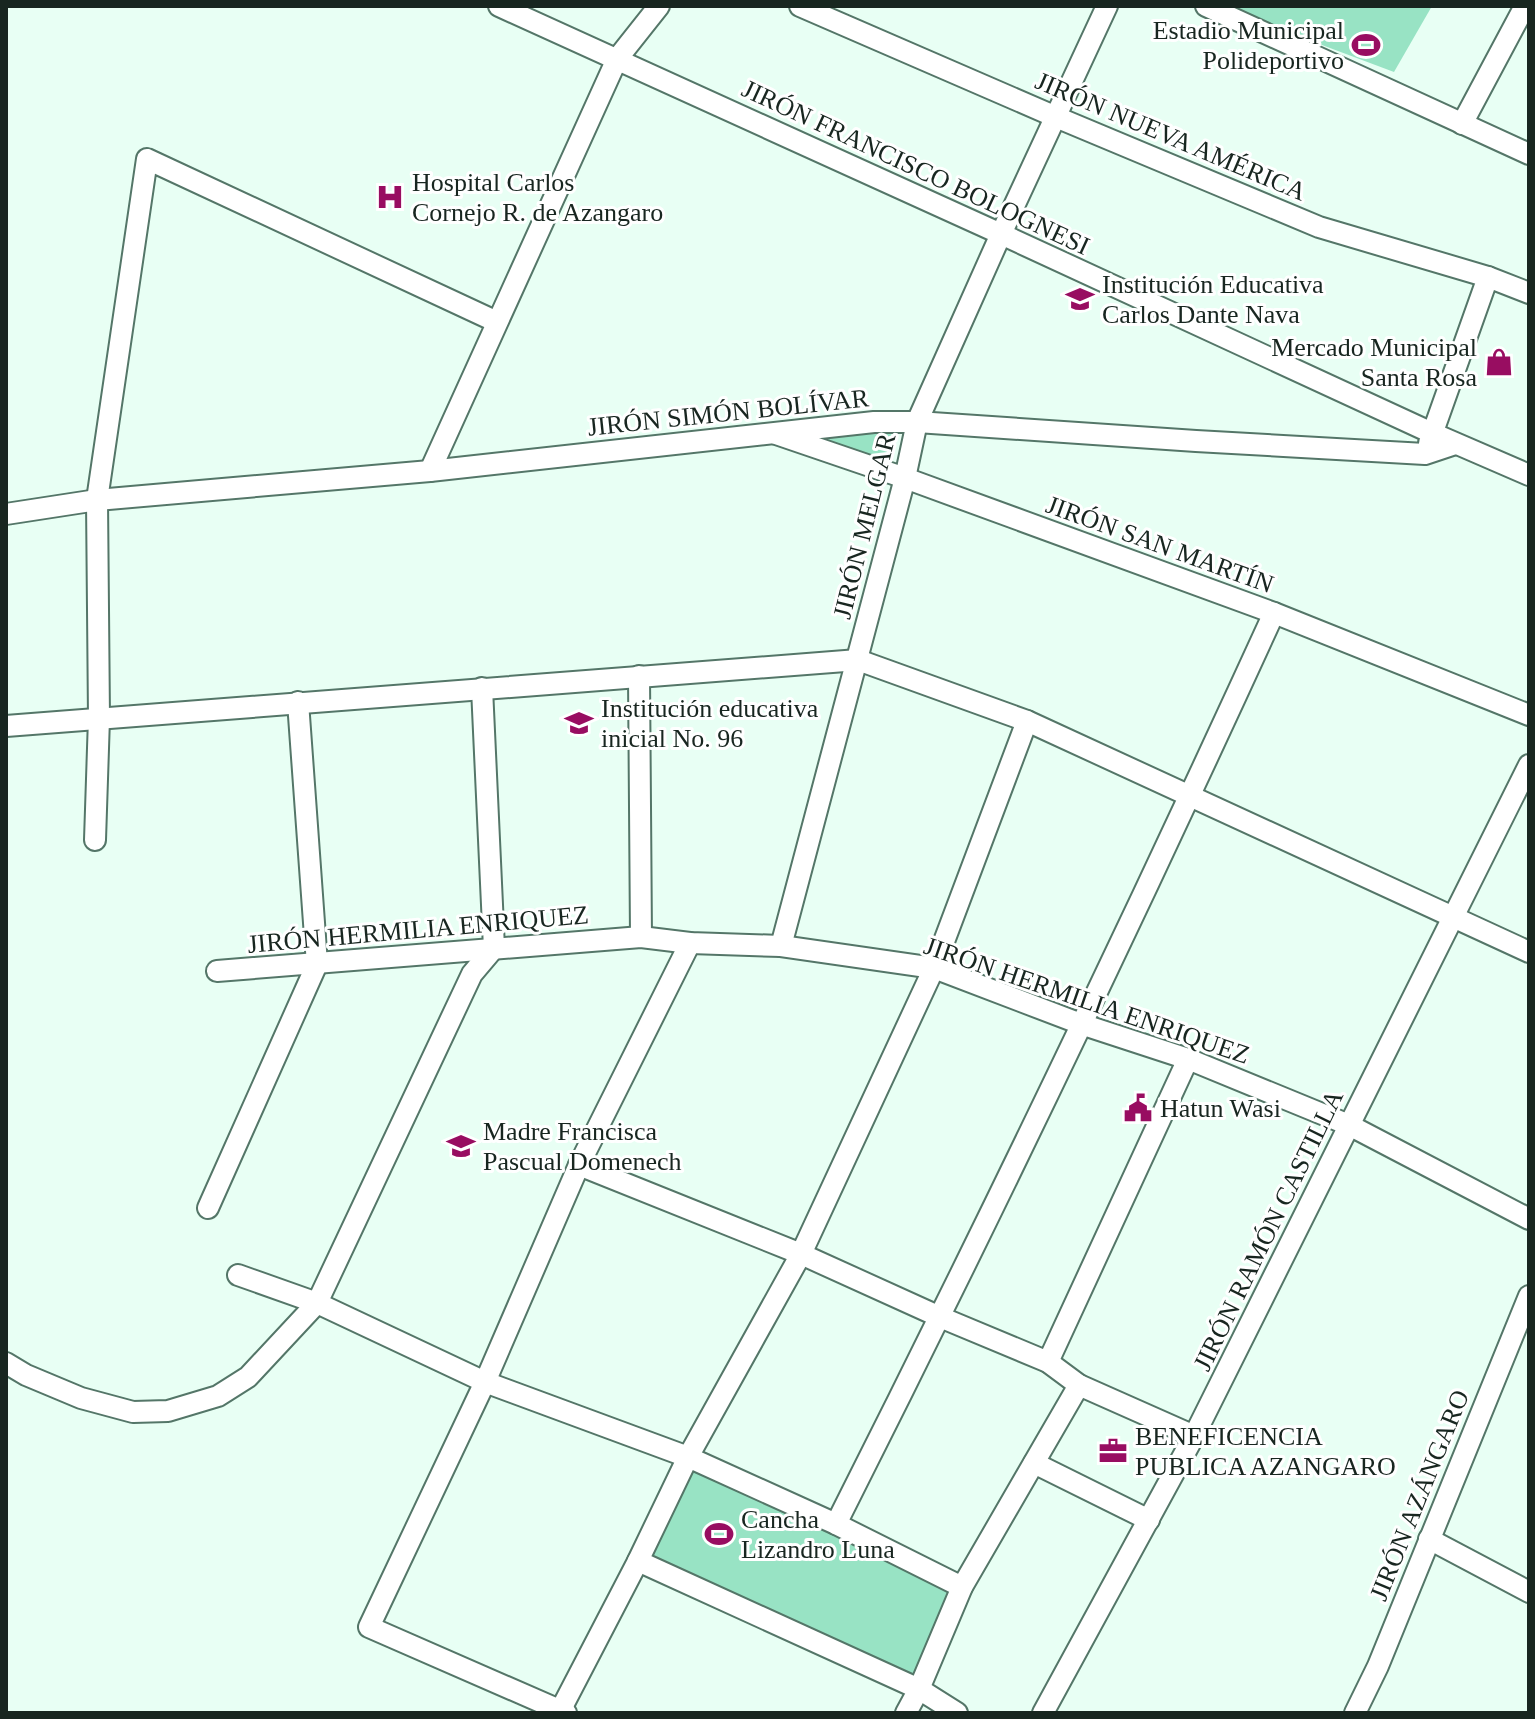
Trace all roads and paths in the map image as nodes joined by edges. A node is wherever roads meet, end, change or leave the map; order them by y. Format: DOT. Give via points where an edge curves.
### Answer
graph roads {
  1 [pos="499,6"];
  2 [pos="659,6"];
  3 [pos="800,6"];
  4 [pos="1107,6"];
  5 [pos="1206,6"];
  6 [pos="1525,6"];
  7 [pos="617,59"];
  8 [pos="1056,117"];
  9 [pos="1462,124"];
  10 [pos="1529,154"];
  11 [pos="1001,234"];
  12 [pos="1488,277"];
  13 [pos="1529,293"];
  14 [pos="497,322"];
  15 [pos="917,422"];
  16 [pos="769,432"];
  17 [pos="1432,433"];
  18 [pos="1455,444"];
  19 [pos="1425,454"];
  20 [pos="430,471"];
  21 [pos="1529,475"];
  22 [pos="905,478"];
  23 [pos="97,500"];
  24 [pos="6,514"];
  25 [pos="1274,613"];
  26 [pos="858,660"];
  27 [pos="639,676"];
  28 [pos="482,688"];
  29 [pos="298,702"];
  30 [pos="1529,715"];
  31 [pos="99,718"];
  32 [pos="1027,721"];
  33 [pos="6,726"];
  34 [pos="1529,765"];
  35 [pos="1190,796"];
  36 [pos="95,840"];
  37 [pos="1453,917"];
  38 [pos="641,937"];
  39 [pos="690,943"];
  40 [pos="781,946"];
  41 [pos="494,948"];
  42 [pos="1529,952"];
  43 [pos="317,964"];
  44 [pos="934,968"];
  45 [pos="217,971"];
  46 [pos="1081,1024"];
  47 [pos="1188,1059"];
  48 [pos="1349,1125"];
  49 [pos="579,1165"];
  50 [pos="208,1208"];
  51 [pos="1529,1219"];
  52 [pos="801,1254"];
  53 [pos="238,1275"];
  54 [pos="1529,1296"];
  55 [pos="317,1303"];
  56 [pos="940,1317"];
  57 [pos="1048,1362"];
  58 [pos="6,1363"];
  59 [pos="485,1382"];
  60 [pos="1079,1385"];
  61 [pos="1194,1436"];
  62 [pos="688,1457"];
  63 [pos="1034,1463"];
  64 [pos="1149,1520"];
  65 [pos="836,1524"];
  66 [pos="1429,1539"];
  67 [pos="638,1561"];
  68 [pos="962,1587"];
  69 [pos="1529,1592"];
  70 [pos="919,1689"];
  71 [pos="562,1712"];
  72 [pos="906,1713"];
  73 [pos="957,1713"];
  74 [pos="1043,1713"];
  75 [pos="1355,1713"];
  1 -- 7 [label="street, JIRÓN FRANCISCO BOLOGNESI"];
  2 -- 7 [label="street"];
  3 -- 8 [label="street, JIRÓN NUEVA AMÉRICA"];
  4 -- 8 [label="street, JIRÓN MELGAR"];
  5 -- 9 [label="street"];
  6 -- 9 [label="street"];
  7 -- 11 [label="street, JIRÓN FRANCISCO BOLOGNESI"];
  7 -- 14 [label="street"];
  8 -- 11 [label="street, JIRÓN MELGAR"];
  8 -- 12 [label="street, JIRÓN NUEVA AMÉRICA" via="1319,227"];
  9 -- 10 [label="street"];
  11 -- 15 [label="street, JIRÓN MELGAR"];
  11 -- 17 [label="street, JIRÓN FRANCISCO BOLOGNESI"];
  12 -- 13 [label="street, JIRÓN NUEVA AMÉRICA"];
  12 -- 17 [label="street"];
  14 -- 20 [label="street"];
  14 -- 23 [label="street" via="147,159"];
  15 -- 16 [label="street, JIRÓN SIMÓN BOLÍVAR"];
  15 -- 19 [label="street, JIRÓN SIMÓN BOLÍVAR"];
  15 -- 22 [label="street, JIRÓN MELGAR"];
  16 -- 20 [label="street, JIRÓN SIMÓN BOLÍVAR"];
  16 -- 22 [label="street, JIRÓN SAN MARTÍN"];
  17 -- 18 [label="street, JIRÓN FRANCISCO BOLOGNESI"];
  17 -- 19 [label="street"];
  18 -- 19 [label="street, JIRÓN SIMÓN BOLÍVAR"];
  18 -- 21 [label="street, JIRÓN FRANCISCO BOLOGNESI"];
  20 -- 23 [label="street, JIRÓN SIMÓN BOLÍVAR"];
  22 -- 25 [label="street, JIRÓN SAN MARTÍN"];
  22 -- 26 [label="street, JIRÓN MELGAR"];
  23 -- 24 [label="street, JIRÓN SIMÓN BOLÍVAR"];
  23 -- 31 [label="street"];
  25 -- 30 [label="street, JIRÓN SAN MARTÍN"];
  25 -- 35 [label="street"];
  26 -- 27 [label="street"];
  26 -- 32 [label="street"];
  26 -- 40 [label="street, JIRÓN MELGAR"];
  27 -- 28 [label="street"];
  27 -- 38 [label="street"];
  28 -- 29 [label="street"];
  28 -- 41 [label="street"];
  29 -- 31 [label="street"];
  29 -- 43 [label="street"];
  31 -- 33 [label="street"];
  31 -- 36 [label="street"];
  32 -- 35 [label="street"];
  32 -- 44 [label="street"];
  34 -- 37 [label="street, JIRÓN RAMÓN CASTILLA"];
  35 -- 37 [label="street"];
  35 -- 46 [label="street"];
  37 -- 42 [label="street"];
  37 -- 48 [label="street, JIRÓN RAMÓN CASTILLA"];
  38 -- 39 [label="street, JIRÓN HERMILIA ENRIQUEZ"];
  38 -- 41 [label="street, JIRÓN HERMILIA ENRIQUEZ"];
  39 -- 40 [label="street, JIRÓN HERMILIA ENRIQUEZ"];
  39 -- 49 [label="street"];
  40 -- 44 [label="street, JIRÓN HERMILIA ENRIQUEZ"];
  41 -- 43 [label="street, JIRÓN HERMILIA ENRIQUEZ"];
  41 -- 55 [label="street" via="472,974"];
  43 -- 45 [label="street, JIRÓN HERMILIA ENRIQUEZ"];
  43 -- 50 [label="street"];
  44 -- 46 [label="street, JIRÓN HERMILIA ENRIQUEZ"];
  44 -- 52 [label="street"];
  46 -- 47 [label="street, JIRÓN HERMILIA ENRIQUEZ"];
  46 -- 56 [label="street"];
  47 -- 48 [label="street, JIRÓN HERMILIA ENRIQUEZ"];
  47 -- 57 [label="street"];
  48 -- 51 [label="street, JIRÓN HERMILIA ENRIQUEZ"];
  48 -- 61 [label="street, JIRÓN RAMÓN CASTILLA"];
  49 -- 52 [label="street"];
  49 -- 59 [label="street"];
  52 -- 56 [label="street"];
  52 -- 62 [label="street"];
  53 -- 55 [label="street"];
  54 -- 66 [label="street, JIRÓN AZÁNGARO"];
  55 -- 58 [label="street" via="248,1377 218,1396 168,1411 133,1412 81,1398"];
  55 -- 59 [label="street"];
  56 -- 57 [label="street"];
  56 -- 65 [label="street"];
  57 -- 60 [label="street"];
  59 -- 62 [label="street"];
  59 -- 71 [label="street" via="369,1627"];
  60 -- 61 [label="street"];
  60 -- 63 [label="street"];
  61 -- 64 [label="street, JIRÓN RAMÓN CASTILLA"];
  62 -- 65 [label="street"];
  62 -- 67 [label="street"];
  63 -- 64 [label="street"];
  63 -- 68 [label="street"];
  64 -- 74 [label="street, JIRÓN RAMÓN CASTILLA"];
  65 -- 68 [label="street"];
  66 -- 69 [label="street"];
  66 -- 75 [label="street, JIRÓN AZÁNGARO"];
  67 -- 70 [label="street"];
  67 -- 71 [label="street"];
  68 -- 70 [label="street"];
  70 -- 72 [label="street"];
  70 -- 73 [label="street"];
}
